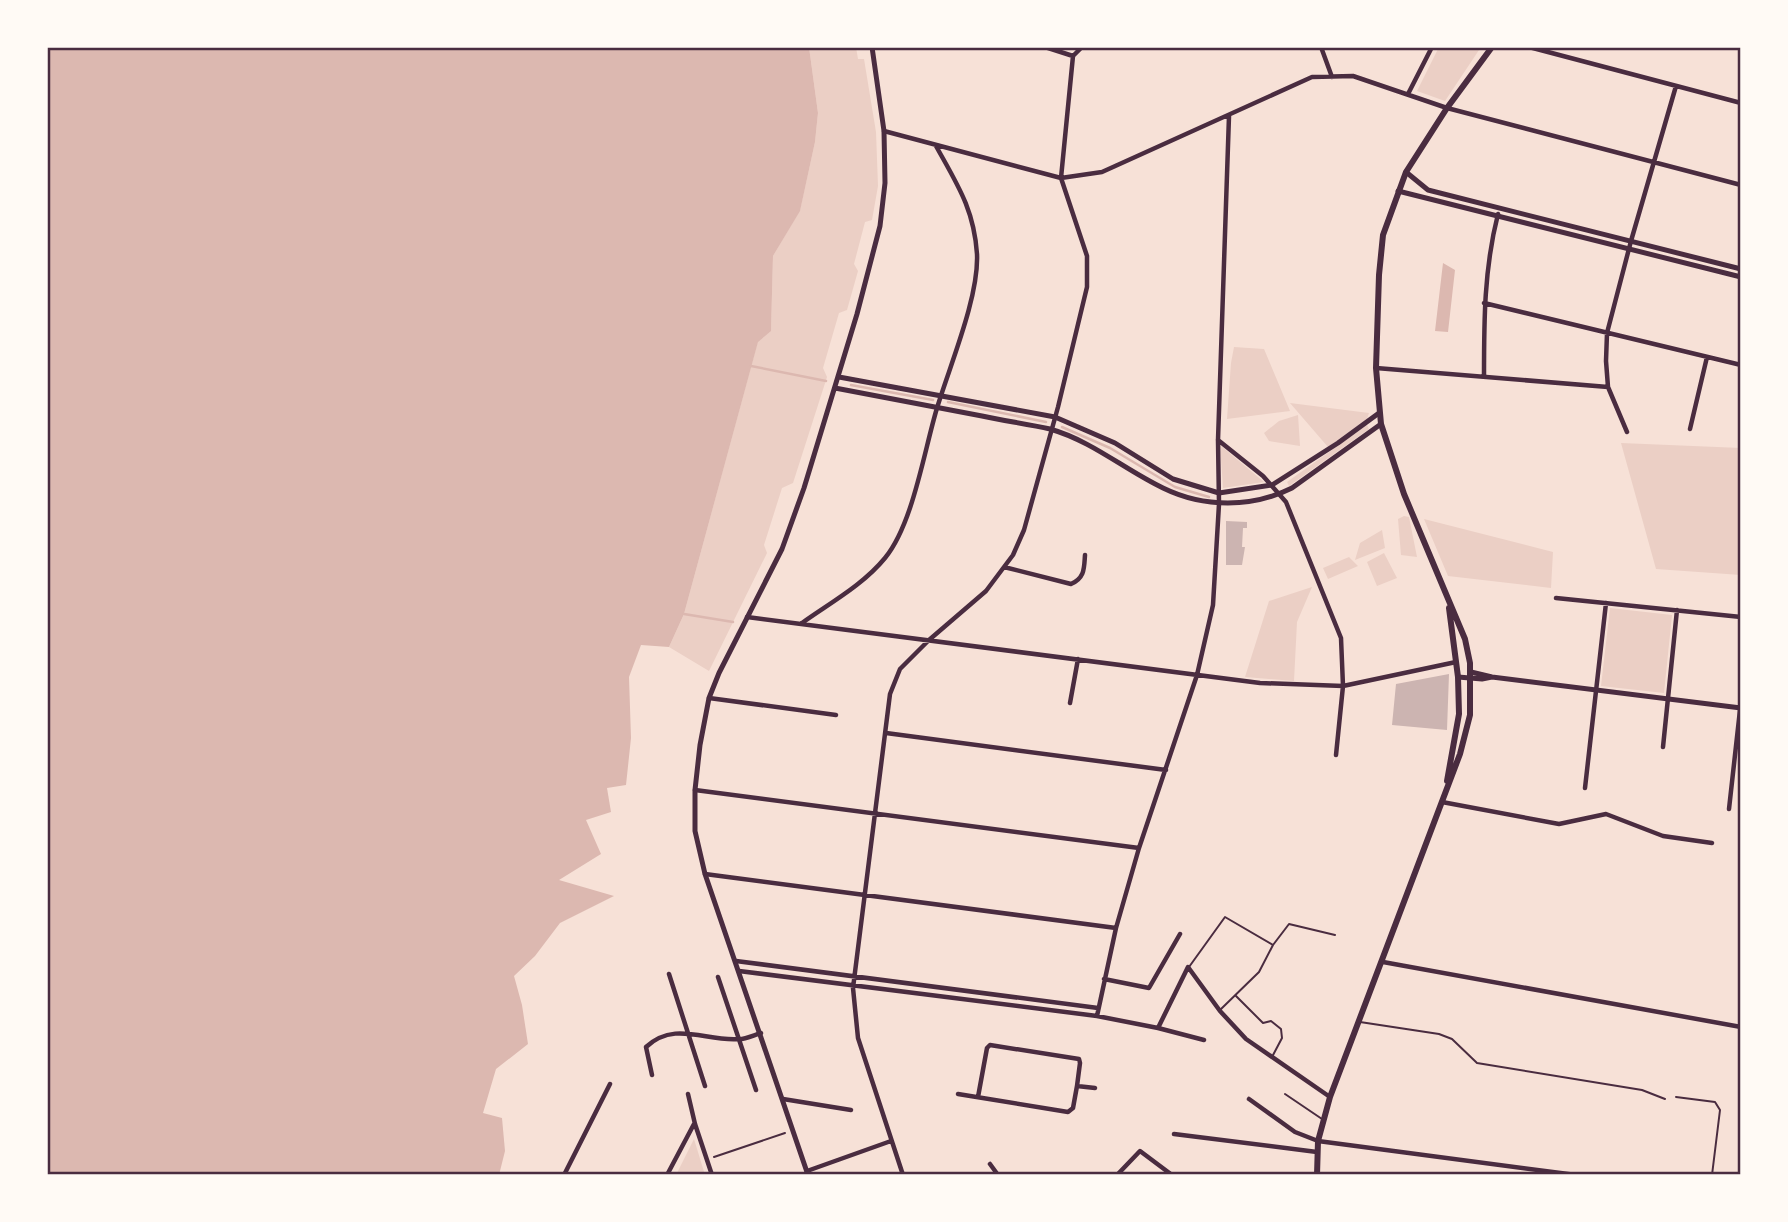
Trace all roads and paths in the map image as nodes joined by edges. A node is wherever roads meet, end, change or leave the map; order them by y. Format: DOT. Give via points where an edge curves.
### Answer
graph roads {
  1 [pos="872,47"];
  2 [pos="1045,47"];
  3 [pos="1082,47"];
  4 [pos="1321,47"];
  5 [pos="1432,47"];
  6 [pos="1492,47"];
  7 [pos="1529,47"];
  8 [pos="1073,56"];
  9 [pos="1332,77"];
  10 [pos="1676,86"];
  11 [pos="1408,94"];
  12 [pos="1741,103"];
  13 [pos="1447,108"];
  14 [pos="1229,116"];
  15 [pos="884,131"];
  16 [pos="936,146"];
  17 [pos="1653,162"];
  18 [pos="1406,172"];
  19 [pos="1060,178"];
  20 [pos="1741,185"];
  21 [pos="1398,190"];
  22 [pos="1500,207"];
  23 [pos="1498,215"];
  24 [pos="1564,224"];
  25 [pos="1562,232"];
  26 [pos="1631,241"];
  27 [pos="1629,249"];
  28 [pos="1730,266"];
  29 [pos="1741,269"];
  30 [pos="1728,274"];
  31 [pos="1741,278"];
  32 [pos="1484,303"];
  33 [pos="1607,332"];
  34 [pos="1707,357"];
  35 [pos="1741,365"];
  36 [pos="1376,368"];
  37 [pos="839,377"];
  38 [pos="1484,377"];
  39 [pos="835,387"];
  40 [pos="1608,387"];
  41 [pos="941,396"];
  42 [pos="937,407"];
  43 [pos="1379,413"];
  44 [pos="1055,417"];
  45 [pos="1381,424"];
  46 [pos="1690,429"];
  47 [pos="1052,430"];
  48 [pos="1627,432"];
  49 [pos="1218,440"];
  50 [pos="1272,485"];
  51 [pos="1219,493"];
  52 [pos="1279,495"];
  53 [pos="1219,504"];
  54 [pos="1085,555"];
  55 [pos="1004,567"];
  56 [pos="1556,598"];
  57 [pos="1448,599"];
  58 [pos="1606,603"];
  59 [pos="1677,610"];
  60 [pos="747,617"];
  61 [pos="1741,617"];
  62 [pos="801,624"];
  63 [pos="1465,639"];
  64 [pos="929,640"];
  65 [pos="1453,643"];
  66 [pos="1078,659"];
  67 [pos="1456,662"];
  68 [pos="1197,675"];
  69 [pos="1471,675"];
  70 [pos="1458,677"];
  71 [pos="1343,686"];
  72 [pos="1596,689"];
  73 [pos="709,698"];
  74 [pos="1668,698"];
  75 [pos="1741,701"];
  76 [pos="1070,703"];
  77 [pos="1740,708"];
  78 [pos="836,715"];
  79 [pos="886,733"];
  80 [pos="1664,747"];
  81 [pos="1336,755"];
  82 [pos="1166,770"];
  83 [pos="1585,788"];
  84 [pos="695,790"];
  85 [pos="1442,802"];
  86 [pos="1729,809"];
  87 [pos="876,814"];
  88 [pos="1712,843"];
  89 [pos="1139,848"];
  90 [pos="705,874"];
  91 [pos="864,895"];
  92 [pos="1116,928"];
  93 [pos="1180,934"];
  94 [pos="1335,935"];
  95 [pos="1273,945"];
  96 [pos="736,961"];
  97 [pos="1383,962"];
  98 [pos="1188,967"];
  99 [pos="739,971"];
  100 [pos="669,974"];
  101 [pos="853,975"];
  102 [pos="718,976"];
  103 [pos="1104,979"];
  104 [pos="853,985"];
  105 [pos="959,989"];
  106 [pos="1236,996"];
  107 [pos="1017,997"];
  108 [pos="958,998"];
  109 [pos="1017,1006"];
  110 [pos="1098,1008"];
  111 [pos="1220,1011"];
  112 [pos="1097,1016"];
  113 [pos="1358,1022"];
  114 [pos="1741,1027"];
  115 [pos="1158,1028"];
  116 [pos="688,1033"];
  117 [pos="761,1033"];
  118 [pos="739,1039"];
  119 [pos="1204,1040"];
  120 [pos="1271,1058"];
  121 [pos="652,1075"];
  122 [pos="610,1084"];
  123 [pos="705,1086"];
  124 [pos="1077,1086"];
  125 [pos="1095,1088"];
  126 [pos="756,1090"];
  127 [pos="688,1094"];
  128 [pos="958,1094"];
  129 [pos="1285,1094"];
  130 [pos="978,1097"];
  131 [pos="1330,1097"];
  132 [pos="1676,1097"];
  133 [pos="783,1099"];
  134 [pos="1249,1099"];
  135 [pos="1665,1099"];
  136 [pos="851,1110"];
  137 [pos="1323,1119"];
  138 [pos="695,1124"];
  139 [pos="794,1130"];
  140 [pos="1174,1133"];
  141 [pos="891,1142"];
  142 [pos="1318,1142"];
  143 [pos="1317,1153"];
  144 [pos="707,1160"];
  145 [pos="990,1164"];
  146 [pos="808,1173"];
  147 [pos="564,1175"];
  148 [pos="667,1175"];
  149 [pos="712,1175"];
  150 [pos="903,1175"];
  151 [pos="998,1175"];
  152 [pos="1117,1175"];
  153 [pos="1172,1175"];
  154 [pos="1317,1175"];
  155 [pos="1576,1175"];
  156 [pos="1712,1175"];
  1 -- 15 [label="street"];
  2 -- 8 [label="street"];
  3 -- 8 [label="street"];
  4 -- 9 [label="street"];
  5 -- 11 [label="street"];
  6 -- 13 [label="main road"];
  7 -- 10 [label="street"];
  8 -- 19 [label="street"];
  9 -- 11 [label="street" via="1353,76"];
  9 -- 14 [label="street" via="1312,78"];
  10 -- 12 [label="street"];
  10 -- 17 [label="street"];
  11 -- 13 [label="street"];
  13 -- 17 [label="street"];
  13 -- 18 [label="main road"];
  14 -- 19 [label="street" via="1102,172"];
  14 -- 49 [label="street"];
  15 -- 16 [label="street"];
  15 -- 37 [label="street" via="880,226"];
  16 -- 19 [label="street"];
  16 -- 41 [label="street" via="972,214 977,256 974,290"];
  17 -- 20 [label="street"];
  17 -- 26 [label="street"];
  18 -- 21 [label="main road"];
  18 -- 22 [label="street" via="1428,190"];
  19 -- 44 [label="street" via="1088,271"];
  21 -- 23 [label="street"];
  21 -- 36 [label="main road" via="1383,234"];
  22 -- 23 [label="street"];
  22 -- 24 [label="street"];
  23 -- 25 [label="street"];
  23 -- 32 [label="street"];
  24 -- 25 [label="street"];
  24 -- 26 [label="street"];
  25 -- 27 [label="street"];
  26 -- 27 [label="street"];
  26 -- 28 [label="street"];
  27 -- 30 [label="street"];
  27 -- 33 [label="street"];
  28 -- 29 [label="street"];
  28 -- 30 [label="street"];
  30 -- 31 [label="street"];
  32 -- 33 [label="street"];
  32 -- 38 [label="street"];
  33 -- 34 [label="street"];
  33 -- 40 [label="street"];
  34 -- 35 [label="street"];
  34 -- 46 [label="street"];
  36 -- 38 [label="street"];
  36 -- 43 [label="main road"];
  37 -- 39 [label="street"];
  37 -- 41 [label="street"];
  38 -- 40 [label="street"];
  39 -- 42 [label="street"];
  39 -- 60 [label="street" via="782,549"];
  40 -- 48 [label="street"];
  41 -- 42 [label="street"];
  41 -- 44 [label="street"];
  42 -- 47 [label="street"];
  42 -- 62 [label="street" via="906,519 887,556 867,578"];
  43 -- 45 [label="main road"];
  43 -- 50 [label="street"];
  44 -- 47 [label="street"];
  44 -- 51 [label="street" via="1115,443 1173,479"];
  45 -- 52 [label="street"];
  45 -- 57 [label="main road" via="1404,494"];
  47 -- 53 [label="street" via="1104,452 1161,487"];
  47 -- 55 [label="street" via="1024,530"];
  49 -- 50 [label="street"];
  49 -- 51 [label="street"];
  50 -- 51 [label="street"];
  50 -- 52 [label="street"];
  51 -- 53 [label="street"];
  52 -- 53 [label="street"];
  52 -- 71 [label="street" via="1286,502 1341,638"];
  53 -- 68 [label="street" via="1213,605"];
  54 -- 55 [label="street" via="1083,574 1071,584"];
  55 -- 64 [label="street" via="986,591"];
  56 -- 58 [label="street"];
  57 -- 63 [label="main road"];
  57 -- 65 [label="main road"];
  58 -- 59 [label="street"];
  58 -- 72 [label="street"];
  59 -- 61 [label="street"];
  59 -- 74 [label="street"];
  60 -- 62 [label="street"];
  60 -- 73 [label="street"];
  62 -- 64 [label="street"];
  63 -- 65 [label="main road"];
  63 -- 69 [label="main road"];
  64 -- 66 [label="street"];
  64 -- 79 [label="street" via="900,669 890,694"];
  65 -- 67 [label="main road"];
  66 -- 68 [label="street"];
  66 -- 76 [label="street"];
  67 -- 70 [label="main road"];
  67 -- 71 [label="street"];
  68 -- 71 [label="street"];
  68 -- 82 [label="street"];
  69 -- 70 [label="street"];
  69 -- 72 [label="street"];
  69 -- 85 [label="main road" via="1469,720"];
  70 -- 85 [label="main road" via="1459,714"];
  71 -- 81 [label="street"];
  72 -- 74 [label="street"];
  72 -- 83 [label="street"];
  73 -- 78 [label="street"];
  73 -- 84 [label="street"];
  74 -- 77 [label="street"];
  74 -- 80 [label="street"];
  75 -- 77 [label="street"];
  77 -- 86 [label="street"];
  79 -- 82 [label="street"];
  79 -- 87 [label="street"];
  82 -- 89 [label="street"];
  84 -- 87 [label="street"];
  84 -- 90 [label="street" via="695,831"];
  85 -- 88 [label="street" via="1559,824 1606,814 1664,835"];
  85 -- 97 [label="main road"];
  87 -- 89 [label="street"];
  87 -- 91 [label="street"];
  89 -- 92 [label="street"];
  90 -- 91 [label="street"];
  90 -- 96 [label="street"];
  91 -- 92 [label="street"];
  91 -- 101 [label="street"];
  92 -- 103 [label="street"];
  93 -- 103 [label="street" via="1150,988"];
  94 -- 95 [label="lane" via="1289,924"];
  95 -- 98 [label="lane" via="1224,917"];
  95 -- 106 [label="lane" via="1259,972"];
  96 -- 99 [label="street"];
  96 -- 101 [label="street"];
  97 -- 113 [label="main road"];
  97 -- 114 [label="street"];
  98 -- 111 [label="street"];
  98 -- 115 [label="street"];
  99 -- 104 [label="street"];
  99 -- 117 [label="street"];
  100 -- 116 [label="street"];
  101 -- 104 [label="street"];
  101 -- 105 [label="street"];
  102 -- 118 [label="street"];
  103 -- 110 [label="street"];
  104 -- 108 [label="street"];
  104 -- 141 [label="street" via="858,1038"];
  105 -- 107 [label="street"];
  105 -- 108 [label="street"];
  106 -- 111 [label="lane"];
  106 -- 120 [label="lane" via="1264,1023 1271,1021 1281,1029 1282,1038"];
  107 -- 109 [label="street"];
  107 -- 110 [label="street"];
  108 -- 109 [label="street"];
  109 -- 112 [label="street"];
  110 -- 112 [label="street"];
  111 -- 120 [label="street" via="1246,1040"];
  112 -- 115 [label="street"];
  113 -- 131 [label="main road"];
  113 -- 135 [label="lane" via="1439,1034 1452,1039 1477,1063 1642,1090"];
  115 -- 119 [label="street"];
  116 -- 118 [label="street"];
  116 -- 121 [label="street" via="667,1034 648,1044"];
  116 -- 123 [label="street"];
  117 -- 118 [label="street"];
  117 -- 133 [label="street"];
  118 -- 126 [label="street"];
  120 -- 131 [label="street"];
  122 -- 147 [label="street"];
  124 -- 125 [label="street"];
  124 -- 130 [label="street" via="1068,1112"];
  124 -- 130 [label="street" via="1079,1059 990,1045"];
  127 -- 138 [label="street"];
  128 -- 130 [label="street"];
  129 -- 137 [label="lane"];
  131 -- 137 [label="main road"];
  132 -- 156 [label="lane" via="1718,1105"];
  133 -- 136 [label="street"];
  133 -- 139 [label="street"];
  134 -- 142 [label="street" via="1295,1132"];
  137 -- 142 [label="main road"];
  138 -- 144 [label="street"];
  138 -- 148 [label="street"];
  139 -- 144 [label="path"];
  139 -- 146 [label="street"];
  140 -- 143 [label="street"];
  141 -- 146 [label="street"];
  141 -- 150 [label="street"];
  142 -- 143 [label="main road"];
  142 -- 155 [label="street"];
  143 -- 154 [label="main road"];
  144 -- 149 [label="street"];
  145 -- 151 [label="street"];
  152 -- 153 [label="street" via="1140,1151"];
}
